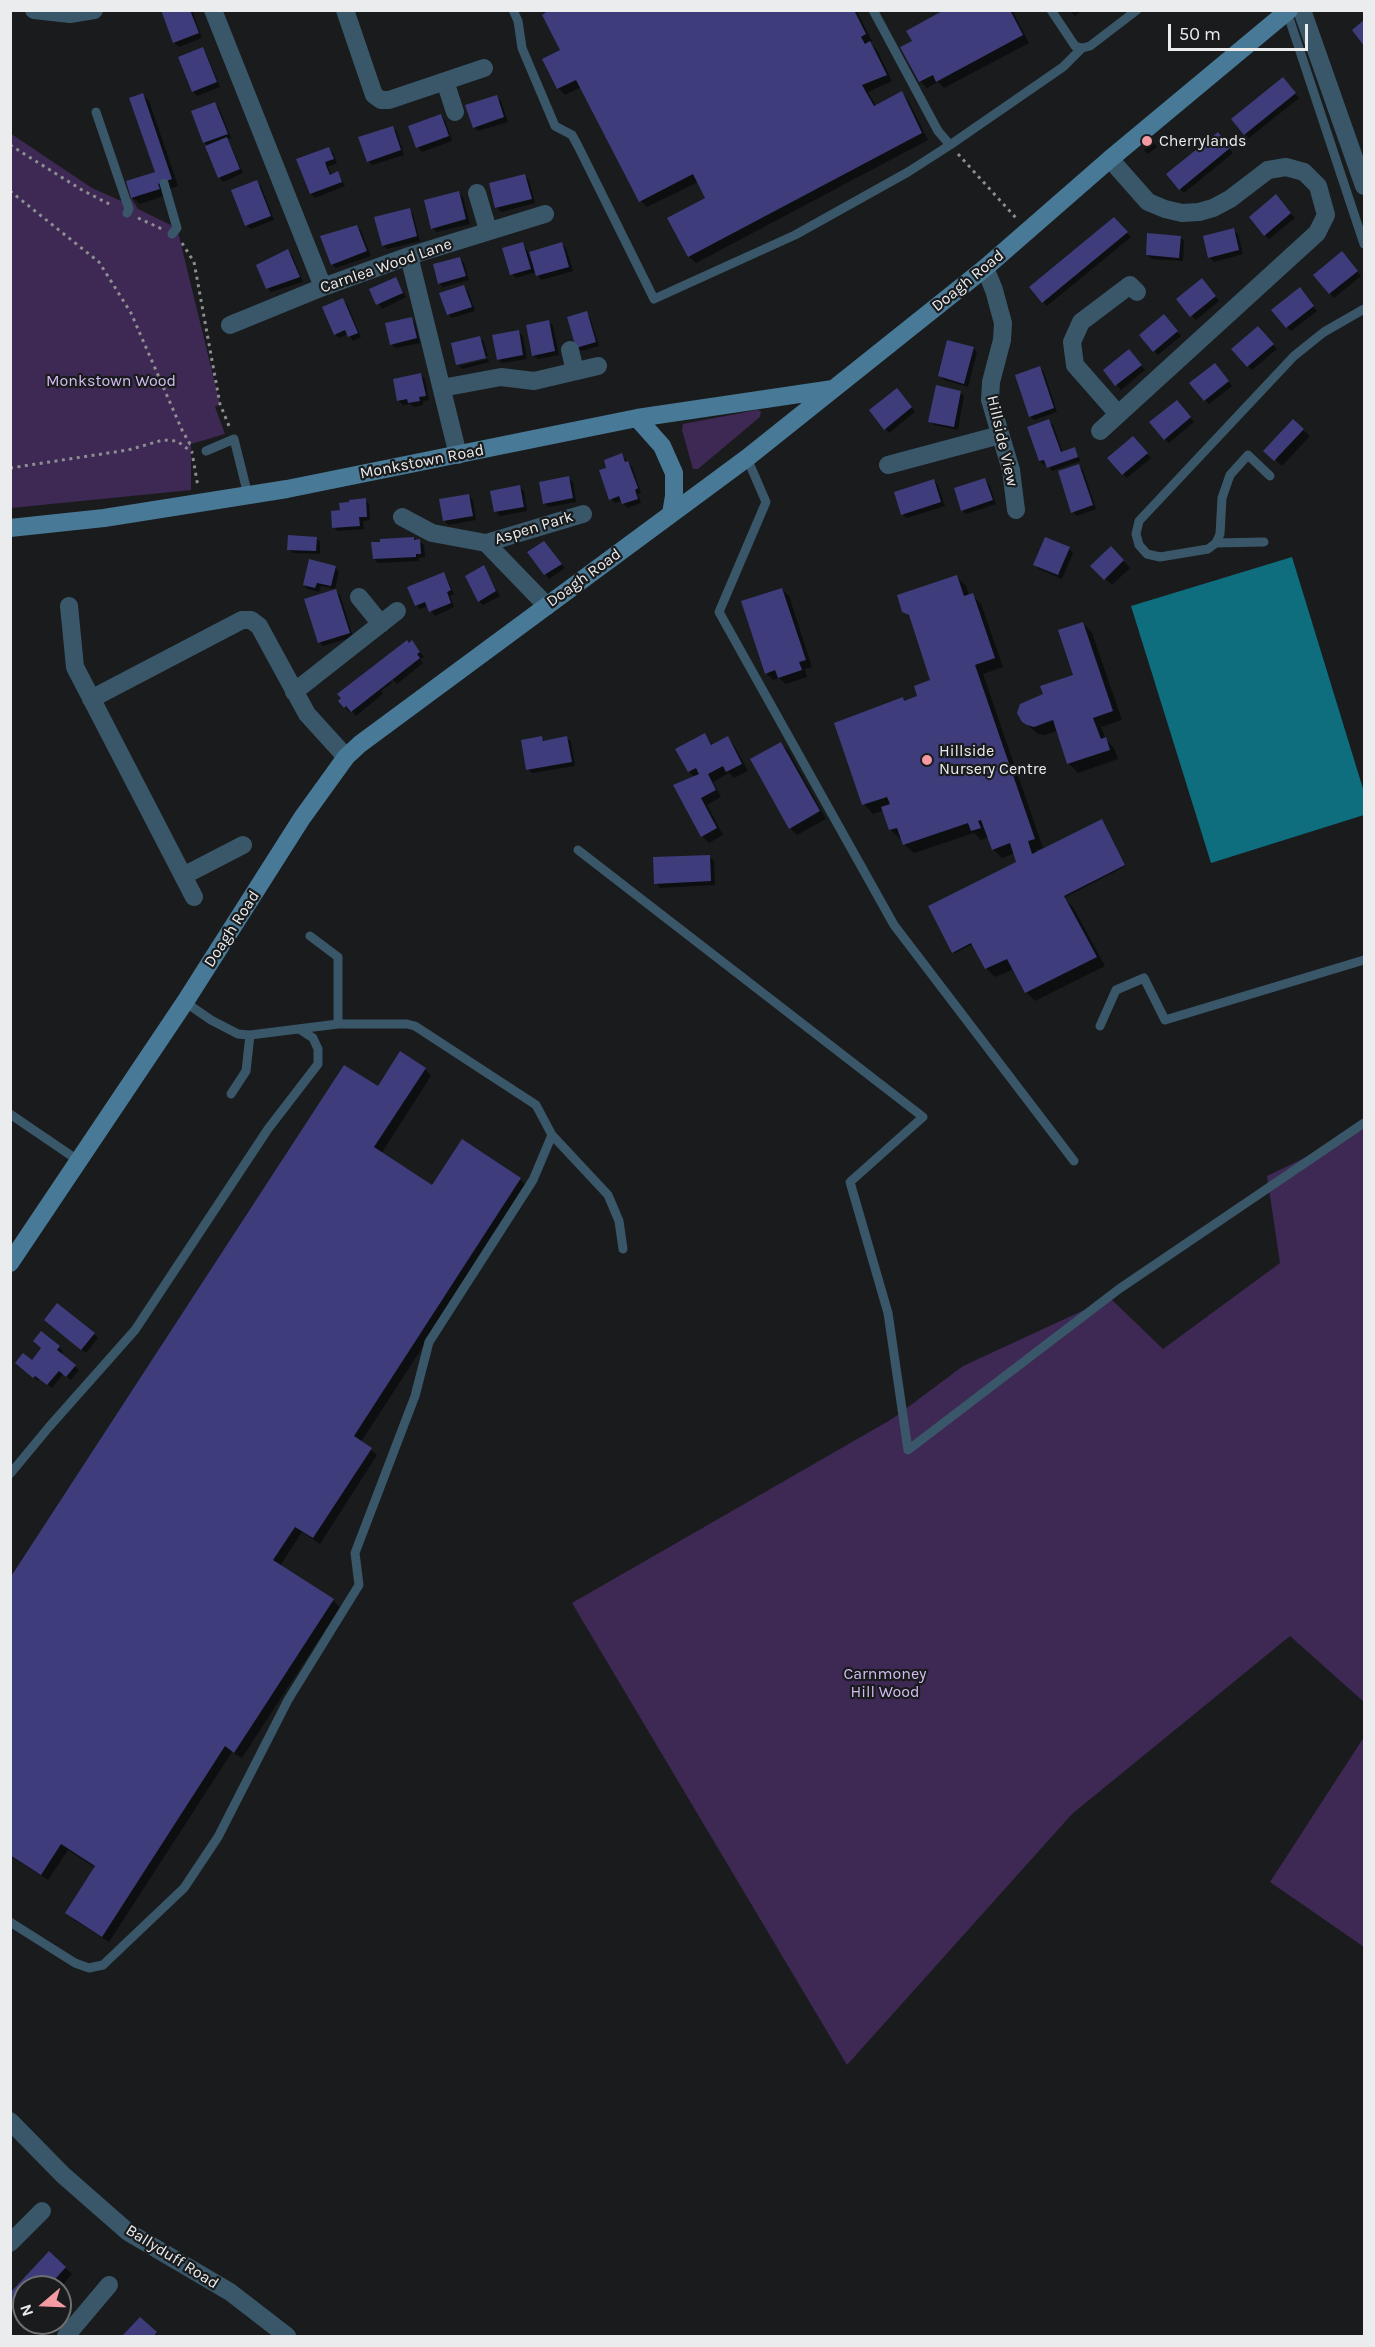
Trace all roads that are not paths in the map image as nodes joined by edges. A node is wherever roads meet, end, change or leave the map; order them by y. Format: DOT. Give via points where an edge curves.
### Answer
graph roads {
  1 [pos="34,10"];
  2 [pos="94,10"];
  3 [pos="213,10"];
  4 [pos="345,10"];
  5 [pos="513,10"];
  6 [pos="873,10"];
  7 [pos="1051,10"];
  8 [pos="1137,10"];
  9 [pos="1292,11"];
  10 [pos="1082,48"];
  11 [pos="484,68"];
  12 [pos="445,81"];
  13 [pos="96,112"];
  14 [pos="455,112"];
  15 [pos="950,146"];
  16 [pos="1110,159"];
  17 [pos="164,183"];
  18 [pos="1365,186"];
  19 [pos="477,193"];
  20 [pos="127,213"];
  21 [pos="545,214"];
  22 [pos="488,230"];
  23 [pos="172,234"];
  24 [pos="1365,244"];
  25 [pos="409,256"];
  26 [pos="985,268"];
  27 [pos="323,287"];
  28 [pos="1137,292"];
  29 [pos="1365,309"];
  30 [pos="230,325"];
  31 [pos="570,350"];
  32 [pos="597,366"];
  33 [pos="576,371"];
  34 [pos="442,388"];
  35 [pos="833,389"];
  36 [pos="1118,414"];
  37 [pos="637,418"];
  38 [pos="1100,431"];
  39 [pos="1000,435"];
  40 [pos="206,451"];
  41 [pos="458,455"];
  42 [pos="747,458"];
  43 [pos="888,465"];
  44 [pos="1270,476"];
  45 [pos="248,495"];
  46 [pos="1016,510"];
  47 [pos="583,514"];
  48 [pos="670,514"];
  49 [pos="402,517"];
  50 [pos="10,528"];
  51 [pos="1264,542"];
  52 [pos="486,543"];
  53 [pos="1216,543"];
  54 [pos="359,597"];
  55 [pos="69,606"];
  56 [pos="547,606"];
  57 [pos="398,611"];
  58 [pos="381,624"];
  59 [pos="294,692"];
  60 [pos="91,699"];
  61 [pos="346,757"];
  62 [pos="243,845"];
  63 [pos="578,850"];
  64 [pos="183,876"];
  65 [pos="194,897"];
  66 [pos="310,936"];
  67 [pos="1365,960"];
  68 [pos="185,1002"];
  69 [pos="338,1024"];
  70 [pos="1100,1026"];
  71 [pos="301,1030"];
  72 [pos="250,1035"];
  73 [pos="231,1094"];
  74 [pos="10,1114"];
  75 [pos="1365,1123"];
  76 [pos="552,1135"];
  77 [pos="79,1161"];
  78 [pos="1074,1161"];
  79 [pos="623,1249"];
  80 [pos="10,1263"];
  81 [pos="10,1474"];
  82 [pos="10,1922"];
  83 [pos="10,2121"];
  84 [pos="42,2211"];
  85 [pos="10,2242"];
  86 [pos="109,2285"];
  87 [pos="66,2337"];
  88 [pos="287,2337"];
  1 -- 2 [label="street" via="70,14"];
  3 -- 27 [label="street"];
  4 -- 12 [label="street" via="374,95 381,100"];
  5 -- 15 [label="lane" via="522,48 555,126 572,135 654,299 795,235"];
  6 -- 15 [label="lane" via="938,131"];
  7 -- 10 [label="lane" via="1076,46"];
  8 -- 10 [label="lane"];
  9 -- 16 [label="main road, Doagh Road"];
  9 -- 18 [label="street"];
  9 -- 24 [label="lane"];
  10 -- 15 [label="lane" via="1063,67"];
  11 -- 12 [label="street"];
  12 -- 14 [label="street"];
  13 -- 20 [label="lane" via="129,209"];
  16 -- 26 [label="main road, Doagh Road"];
  16 -- 36 [label="street" via="1149,202 1182,213 1199,212 1230,199 1268,170 1286,167 1304,172 1318,186 1326,215 1317,233"];
  17 -- 23 [label="lane" via="177,228"];
  19 -- 22 [label="street"];
  21 -- 22 [label="street, Carnlea Wood Lane"];
  22 -- 25 [label="street, Carnlea Wood Lane"];
  25 -- 27 [label="street, Carnlea Wood Lane"];
  25 -- 34 [label="street"];
  26 -- 35 [label="main road, Doagh Road"];
  26 -- 39 [label="street, Hillside View" via="1003,323 990,400"];
  27 -- 30 [label="street, Carnlea Wood Lane"];
  28 -- 36 [label="street" via="1130,285 1081,322 1072,342 1075,365"];
  29 -- 53 [label="lane" via="1324,332 1293,356 1139,520 1136,534 1138,545 1147,554 1160,557 1208,549"];
  31 -- 33 [label="street"];
  32 -- 33 [label="street"];
  33 -- 34 [label="street" via="534,381 501,377"];
  34 -- 41 [label="street"];
  35 -- 37 [label="main road, Monkstown Road"];
  35 -- 42 [label="main road, Doagh Road"];
  36 -- 38 [label="street"];
  37 -- 41 [label="main road, Monkstown Road"];
  37 -- 48 [label="main road" via="662,446 674,473"];
  39 -- 43 [label="street"];
  39 -- 46 [label="street, Hillside View" via="1011,470"];
  40 -- 45 [label="lane" via="234,439"];
  41 -- 45 [label="main road, Monkstown Road"];
  42 -- 48 [label="main road, Doagh Road"];
  42 -- 78 [label="lane" via="766,502 719,612 894,925"];
  44 -- 53 [label="lane" via="1248,455 1230,475 1222,498"];
  45 -- 50 [label="main road, Monkstown Road"];
  47 -- 52 [label="street, Aspen Park"];
  48 -- 56 [label="main road, Doagh Road"];
  49 -- 52 [label="street, Aspen Park" via="432,533"];
  51 -- 53 [label="lane"];
  52 -- 56 [label="street, Aspen Park"];
  54 -- 58 [label="street"];
  55 -- 60 [label="street" via="75,667"];
  56 -- 61 [label="main road, Doagh Road"];
  57 -- 58 [label="street"];
  58 -- 59 [label="street"];
  59 -- 60 [label="street" via="259,626 242,620"];
  59 -- 61 [label="street" via="307,714"];
  60 -- 64 [label="street"];
  61 -- 68 [label="main road, Doagh Road" via="302,818"];
  62 -- 64 [label="street"];
  63 -- 75 [label="lane" via="922,1117 850,1182 888,1313 908,1450 1119,1289"];
  64 -- 65 [label="street"];
  66 -- 69 [label="lane" via="338,957"];
  67 -- 70 [label="lane" via="1165,1020 1144,978 1116,990"];
  68 -- 72 [label="lane" via="238,1034"];
  68 -- 77 [label="main road, Doagh Road"];
  69 -- 71 [label="lane"];
  69 -- 76 [label="lane" via="415,1026 536,1105"];
  71 -- 72 [label="lane"];
  71 -- 81 [label="lane" via="313,1038 318,1064 268,1129 135,1330"];
  72 -- 73 [label="lane" via="246,1071"];
  74 -- 77 [label="lane"];
  76 -- 79 [label="lane" via="608,1195 619,1221"];
  76 -- 82 [label="lane" via="533,1180 429,1342 415,1396 355,1553 359,1585 288,1700 218,1837 184,1888 103,1965 89,1968"];
  77 -- 80 [label="main road, Doagh Road"];
  83 -- 88 [label="street, Ballyduff Road" via="63,2175 128,2232 230,2292"];
  84 -- 85 [label="street"];
  86 -- 87 [label="street"];
}
